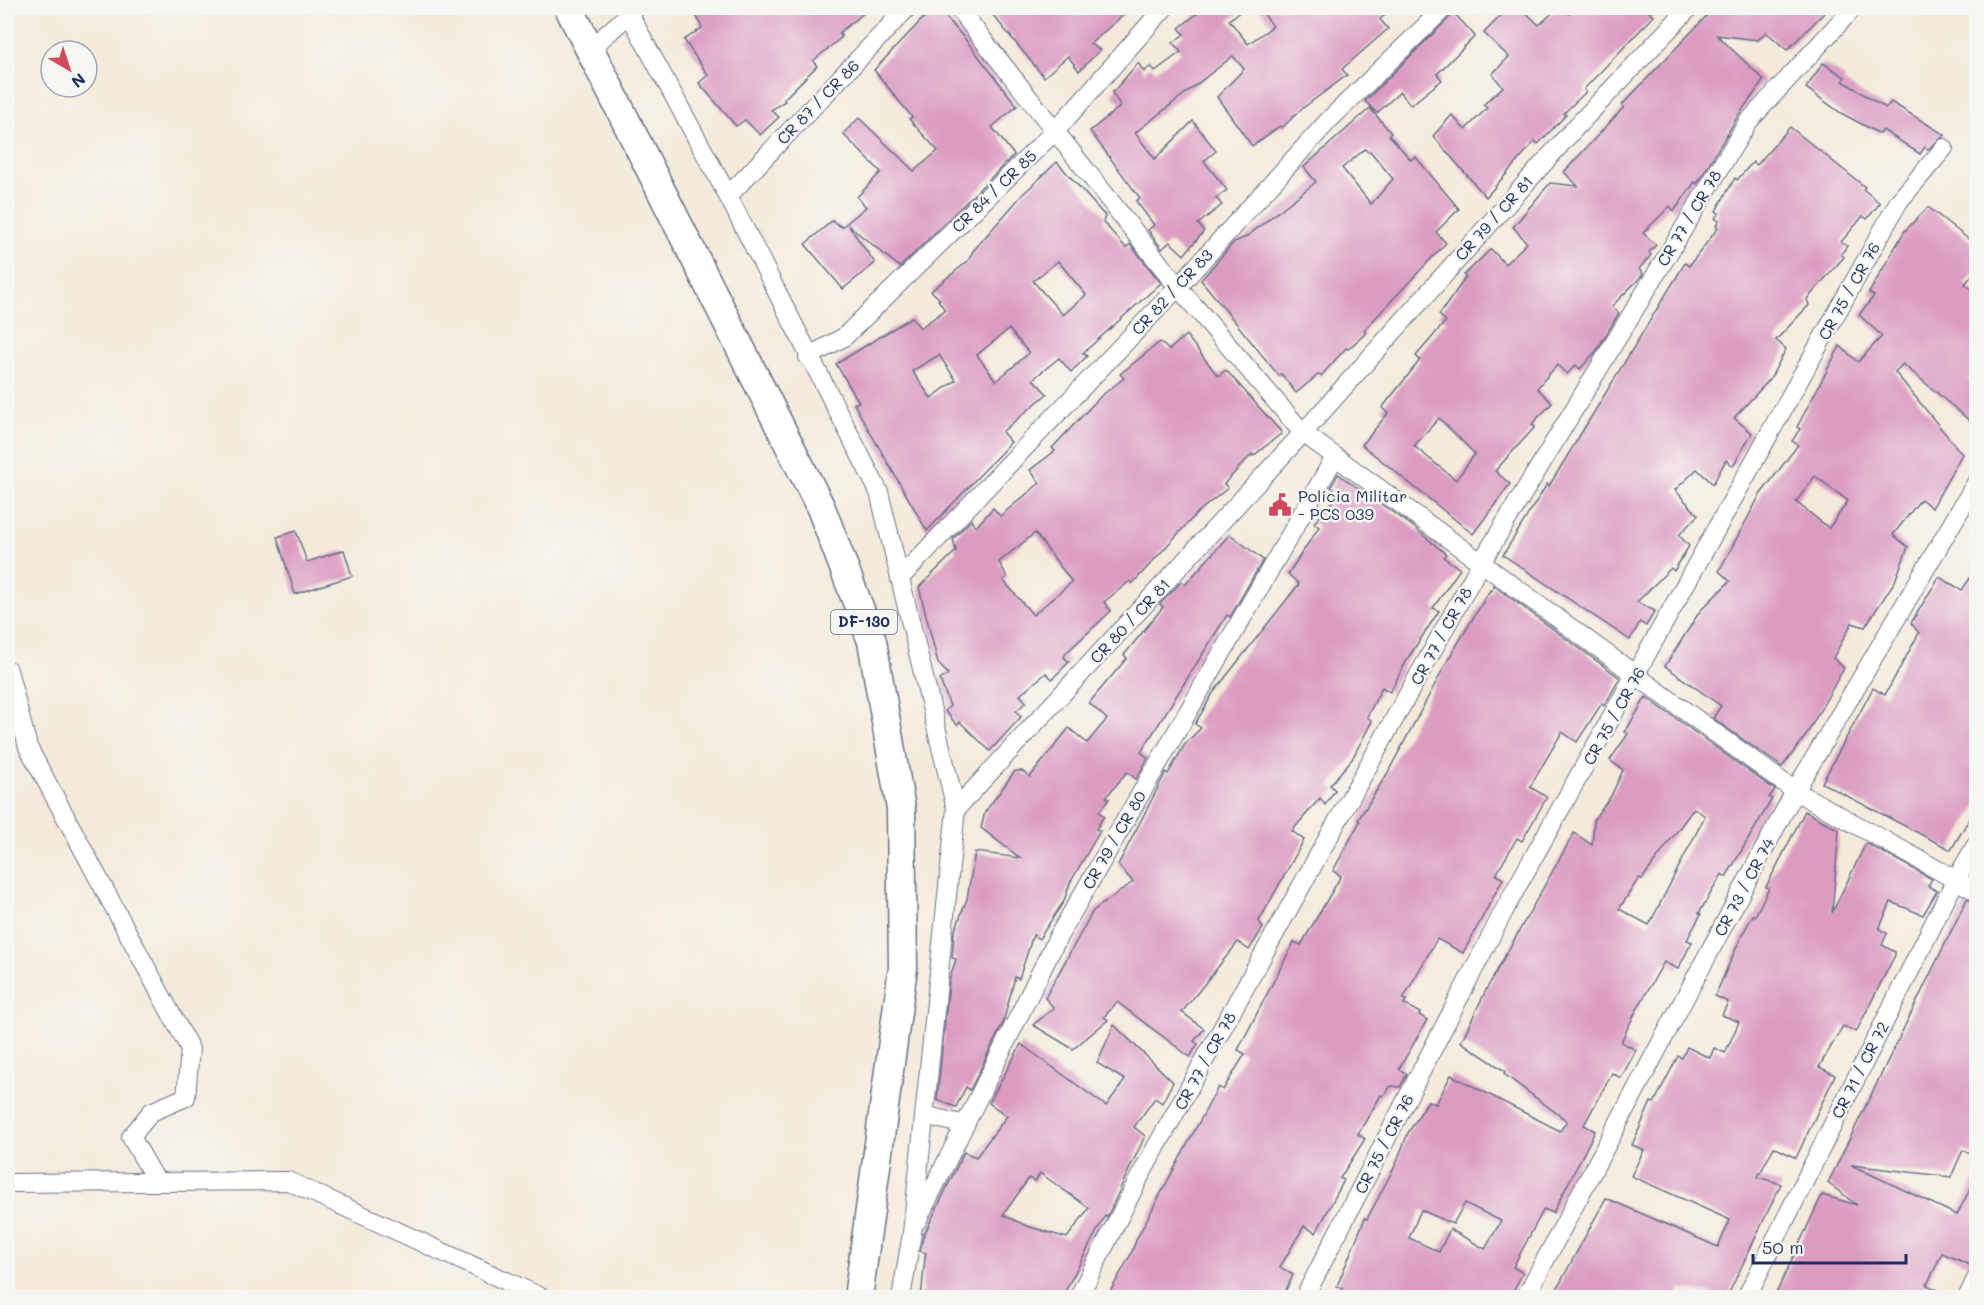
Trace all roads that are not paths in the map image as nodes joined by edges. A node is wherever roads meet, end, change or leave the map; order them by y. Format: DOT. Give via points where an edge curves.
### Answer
graph roads {
  1 [pos="569,8"];
  2 [pos="907,8"];
  3 [pos="958,8"];
  4 [pos="1164,8"];
  5 [pos="1444,8"];
  6 [pos="1689,8"];
  7 [pos="1853,8"];
  8 [pos="631,10"];
  9 [pos="590,49"];
  10 [pos="1056,130"];
  11 [pos="1944,148"];
  12 [pos="728,196"];
  13 [pos="1178,287"];
  14 [pos="808,357"];
  15 [pos="1303,433"];
  16 [pos="1335,457"];
  17 [pos="1977,483"];
  18 [pos="1481,563"];
  19 [pos="900,578"];
  20 [pos="8,670"];
  21 [pos="1637,674"];
  22 [pos="1795,791"];
  23 [pos="956,809"];
  24 [pos="1977,845"];
  25 [pos="1954,881"];
  26 [pos="1977,891"];
  27 [pos="924,1115"];
  28 [pos="965,1125"];
  29 [pos="156,1182"];
  30 [pos="8,1183"];
  31 [pos="912,1233"];
  32 [pos="1977,1279"];
  33 [pos="543,1298"];
  34 [pos="858,1298"];
  35 [pos="901,1298"];
  36 [pos="1078,1298"];
  37 [pos="1304,1298"];
  38 [pos="1525,1298"];
  39 [pos="1746,1298"];
  40 [pos="1967,1298"];
  1 -- 9 [label="main road, DF-130"];
  2 -- 12 [label="street, CR 87 / CR 86"];
  3 -- 10 [label="street"];
  4 -- 10 [label="street, CR 84 / CR 85"];
  5 -- 13 [label="street, CR 82 / CR 83" via="1329,120"];
  6 -- 15 [label="street, CR 79 / CR 81" via="1575,128"];
  7 -- 18 [label="street, CR 77 / CR 78" via="1748,122"];
  8 -- 9 [label="street"];
  8 -- 12 [label="street"];
  9 -- 34 [label="main road, DF-130" via="821,508 872,641 901,809 903,968"];
  10 -- 13 [label="street"];
  10 -- 14 [label="street, CR 84 / CR 85" via="844,337"];
  11 -- 21 [label="street, CR 75 / CR 76" via="1899,201"];
  12 -- 14 [label="street"];
  13 -- 15 [label="street"];
  13 -- 19 [label="street, CR 82 / CR 83"];
  14 -- 19 [label="street" via="879,492"];
  15 -- 16 [label="street"];
  15 -- 23 [label="street, CR 80 / CR 81"];
  16 -- 18 [label="street"];
  16 -- 28 [label="street, CR 79 / CR 80" via="1058,937"];
  17 -- 22 [label="street, CR 73 / CR 74"];
  18 -- 21 [label="street"];
  18 -- 36 [label="street, CR 77 / CR 78" via="1145,1167"];
  19 -- 23 [label="street"];
  20 -- 29 [label="street" via="28,747 190,1049 186,1097 151,1112 131,1137"];
  21 -- 22 [label="street"];
  21 -- 37 [label="street, CR 75 / CR 76" via="1509,903"];
  22 -- 25 [label="street"];
  22 -- 38 [label="street, CR 73 / CR 74"];
  23 -- 27 [label="street"];
  24 -- 25 [label="street, CR 71 / CR 72"];
  25 -- 26 [label="street"];
  25 -- 39 [label="street, CR 71 / CR 72"];
  27 -- 28 [label="street"];
  27 -- 31 [label="street"];
  28 -- 31 [label="street, CR 79 / CR 80"];
  29 -- 30 [label="street"];
  29 -- 33 [label="street" via="288,1181"];
  31 -- 35 [label="street"];
  32 -- 40 [label="street"];
}
